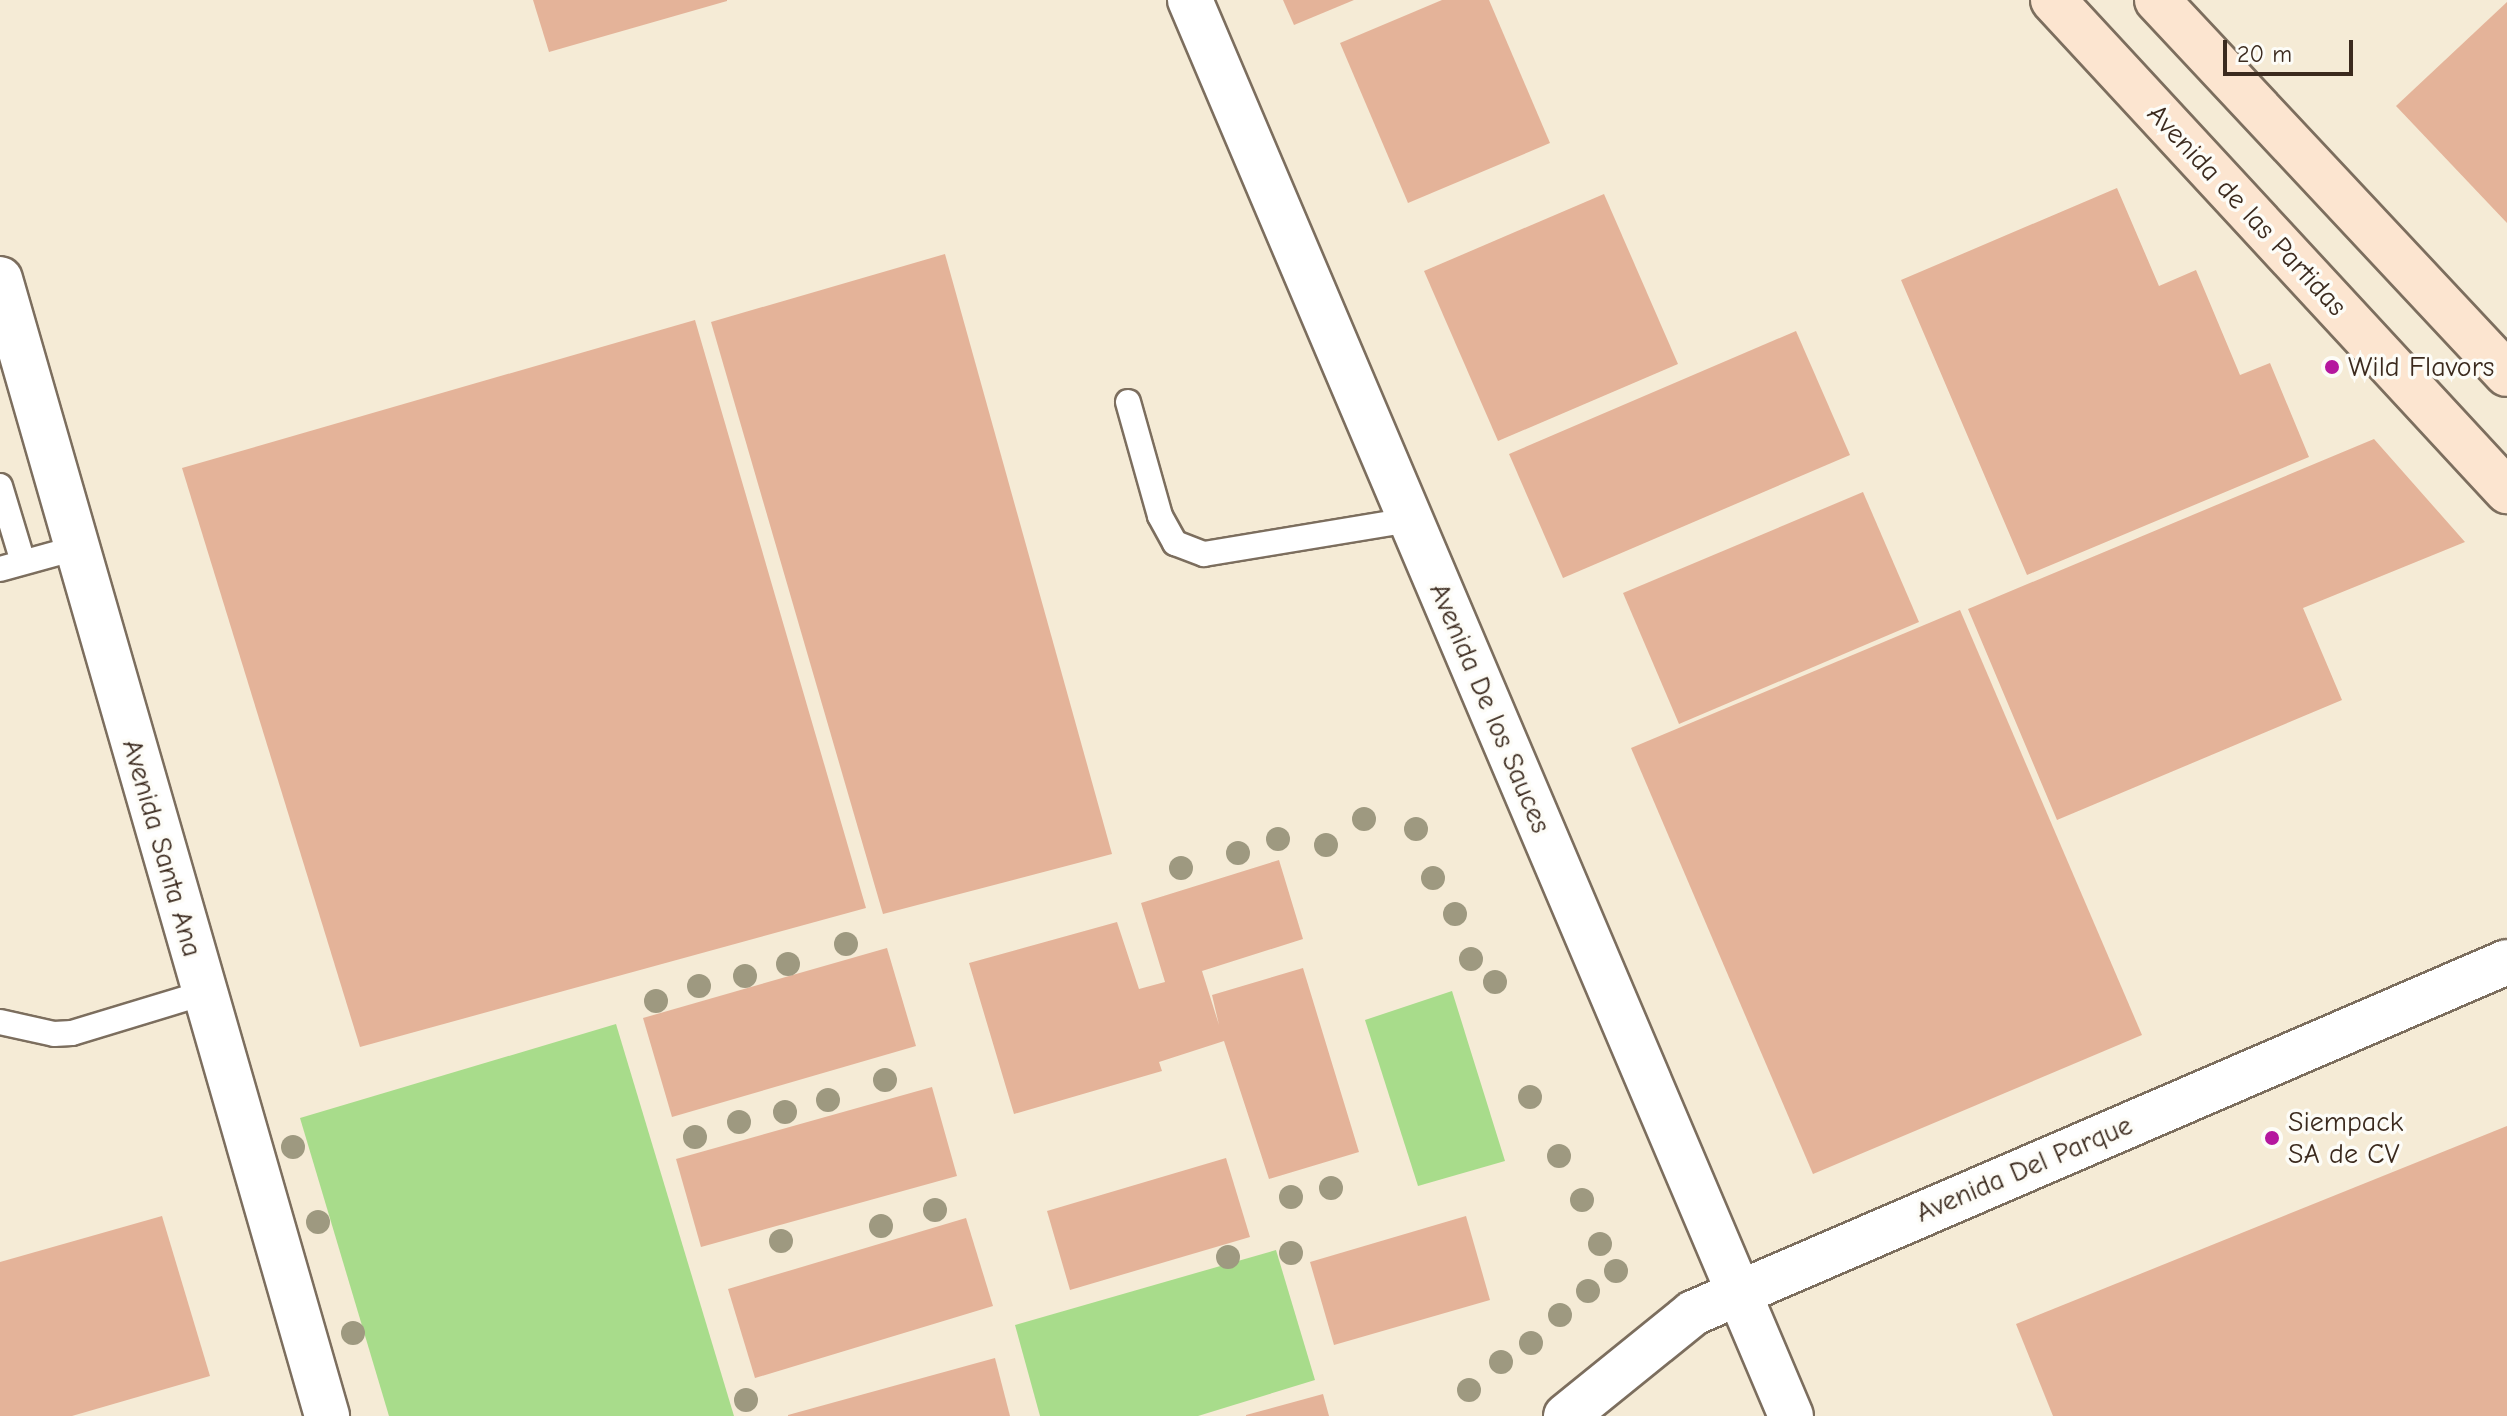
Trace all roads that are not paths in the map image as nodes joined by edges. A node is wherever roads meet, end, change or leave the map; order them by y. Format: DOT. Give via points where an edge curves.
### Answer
graph roads {
  1 [pos="1190,0"];
  2 [pos="2053,0"];
  3 [pos="2157,0"];
  4 [pos="0,279"];
  5 [pos="2507,374"];
  6 [pos="1128,402"];
  7 [pos="0,486"];
  8 [pos="2507,491"];
  9 [pos="1410,520"];
  10 [pos="76,548"];
  11 [pos="12,566"];
  12 [pos="2507,962"];
  13 [pos="204,993"];
  14 [pos="0,1022"];
  15 [pos="1738,1292"];
  16 [pos="327,1416"];
  17 [pos="1566,1416"];
  18 [pos="1791,1416"];
  1 -- 9 [label="street, Avenida De los Sauces"];
  2 -- 8 [label="main road, Avenida de las Partidas"];
  3 -- 5 [label="main road"];
  4 -- 10 [label="street, Avenida Santa Ana"];
  6 -- 9 [label="lane" via="1160,516 1175,543 1204,554"];
  7 -- 11 [label="lane"];
  9 -- 15 [label="street, Avenida De los Sauces"];
  10 -- 11 [label="lane"];
  10 -- 13 [label="street, Avenida Santa Ana"];
  12 -- 15 [label="street, Avenida Del Parque"];
  13 -- 14 [label="lane" via="72,1033"];
  13 -- 16 [label="street, Avenida Santa Ana"];
  15 -- 17 [label="street, Avenida Del Parque" via="1693,1313"];
  15 -- 18 [label="street, Avenida De los Sauces"];
}
